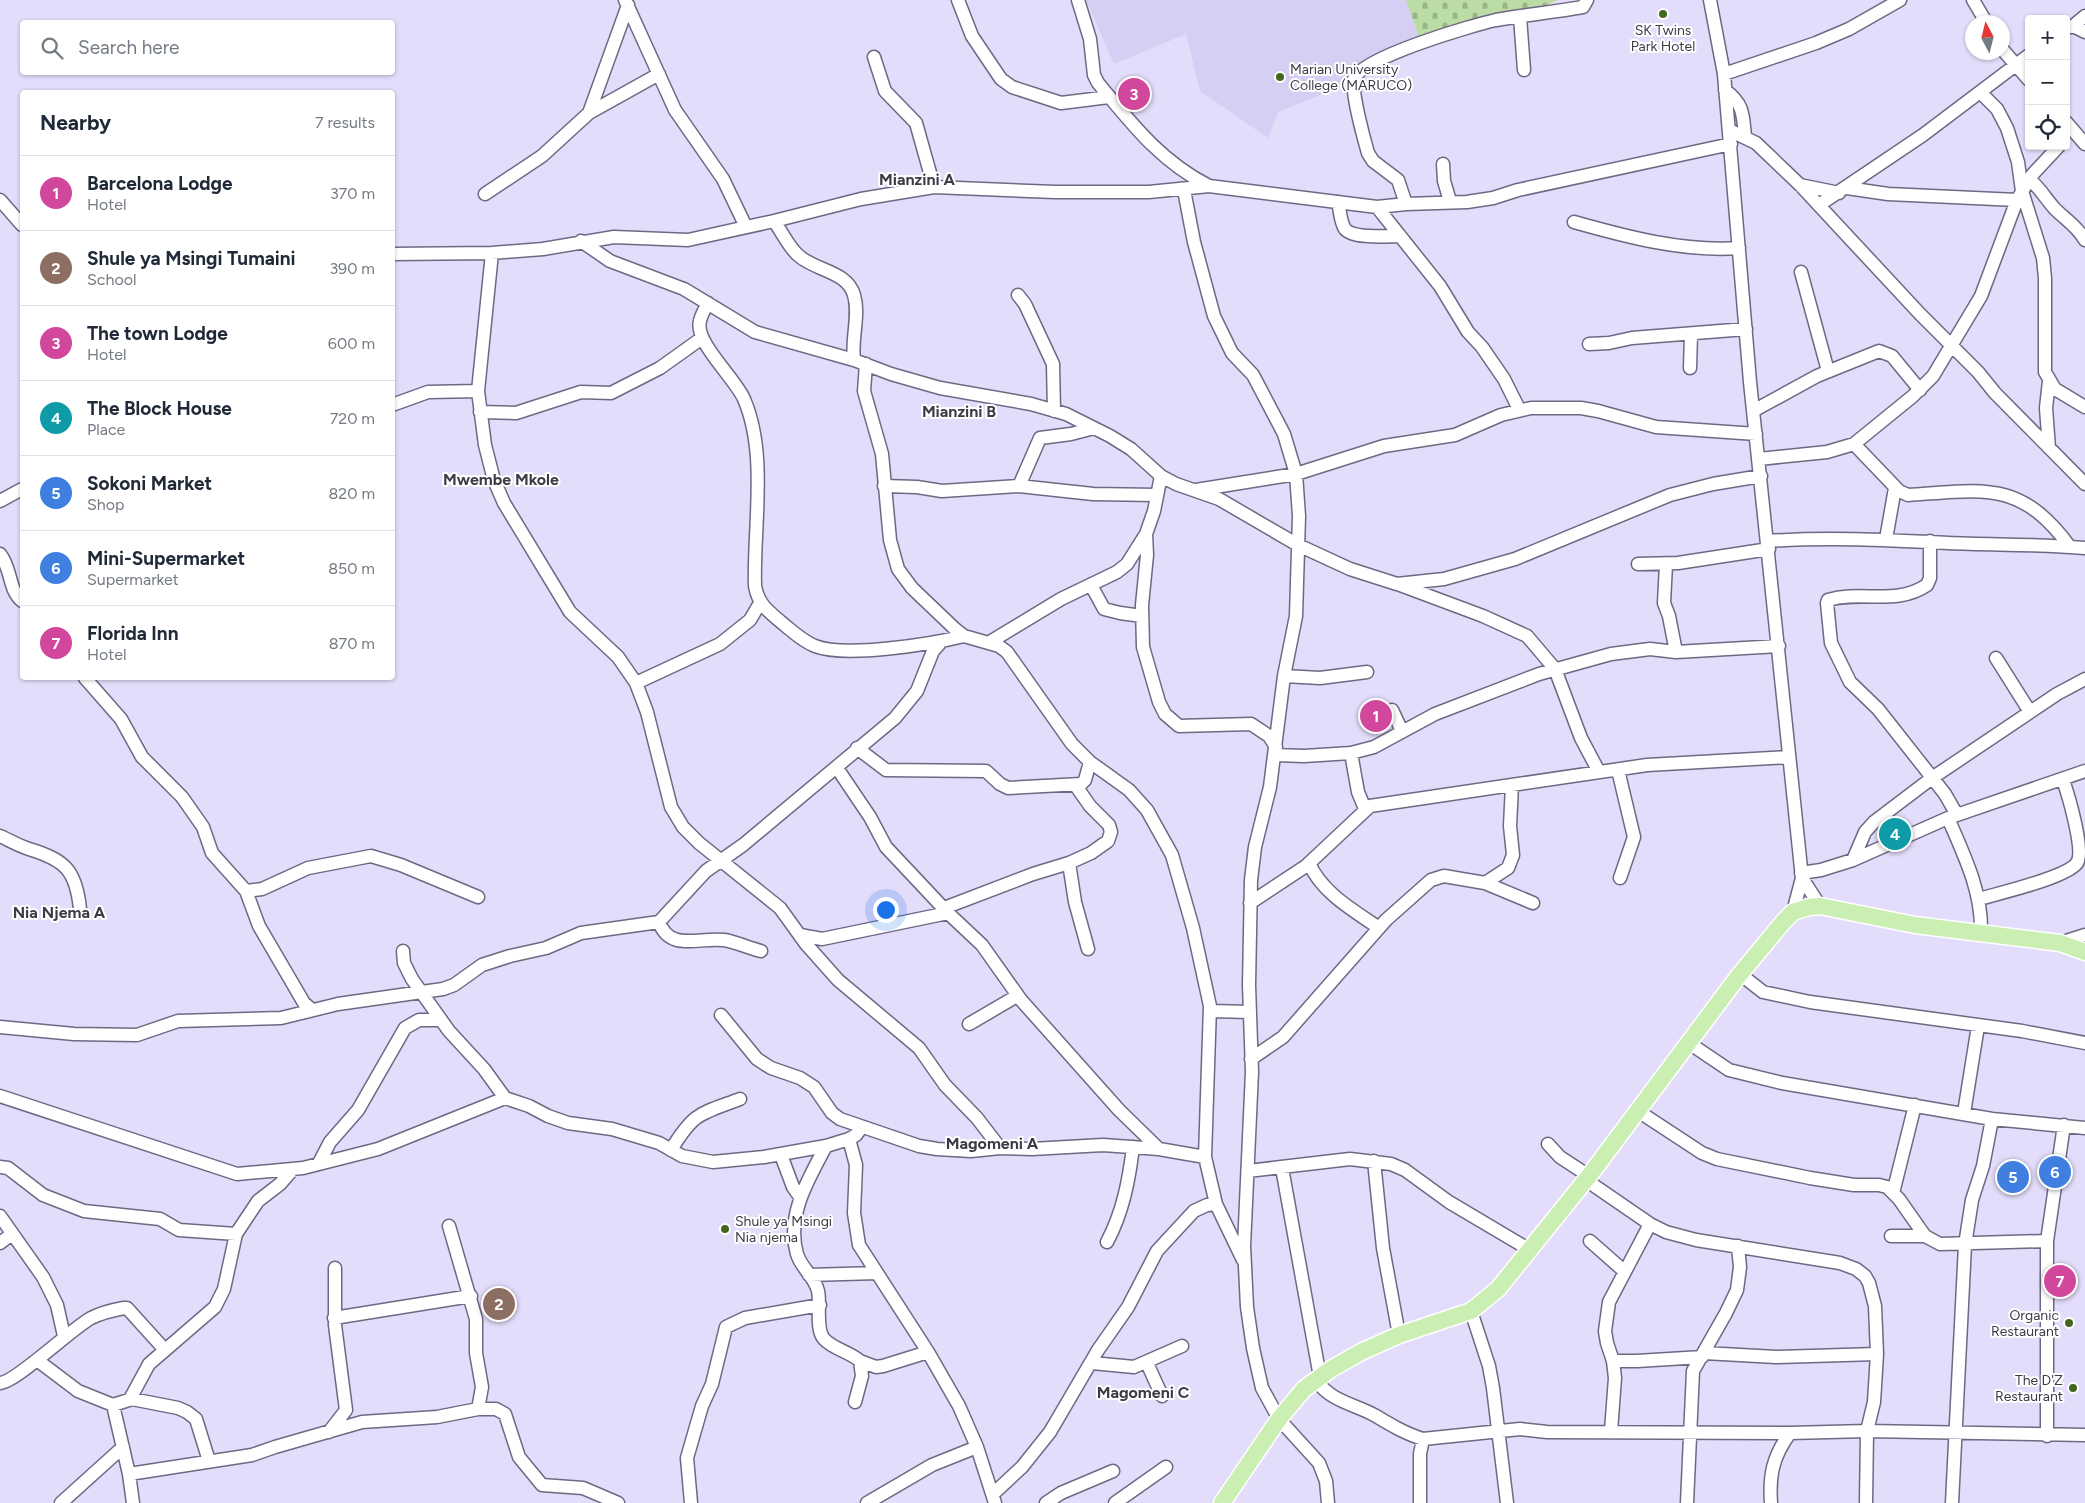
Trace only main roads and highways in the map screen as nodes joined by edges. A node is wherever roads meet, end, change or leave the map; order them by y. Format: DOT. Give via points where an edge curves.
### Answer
graph roads {
  1 [pos="2085,952"];
  2 [pos="1222,1503"];
  1 -- 2 [label="main road" via="2060,943 1915,925 1820,906 1793,912 1740,974 1588,1178 1498,1289 1470,1312 1399,1334 1361,1352 1295,1396"];
}
